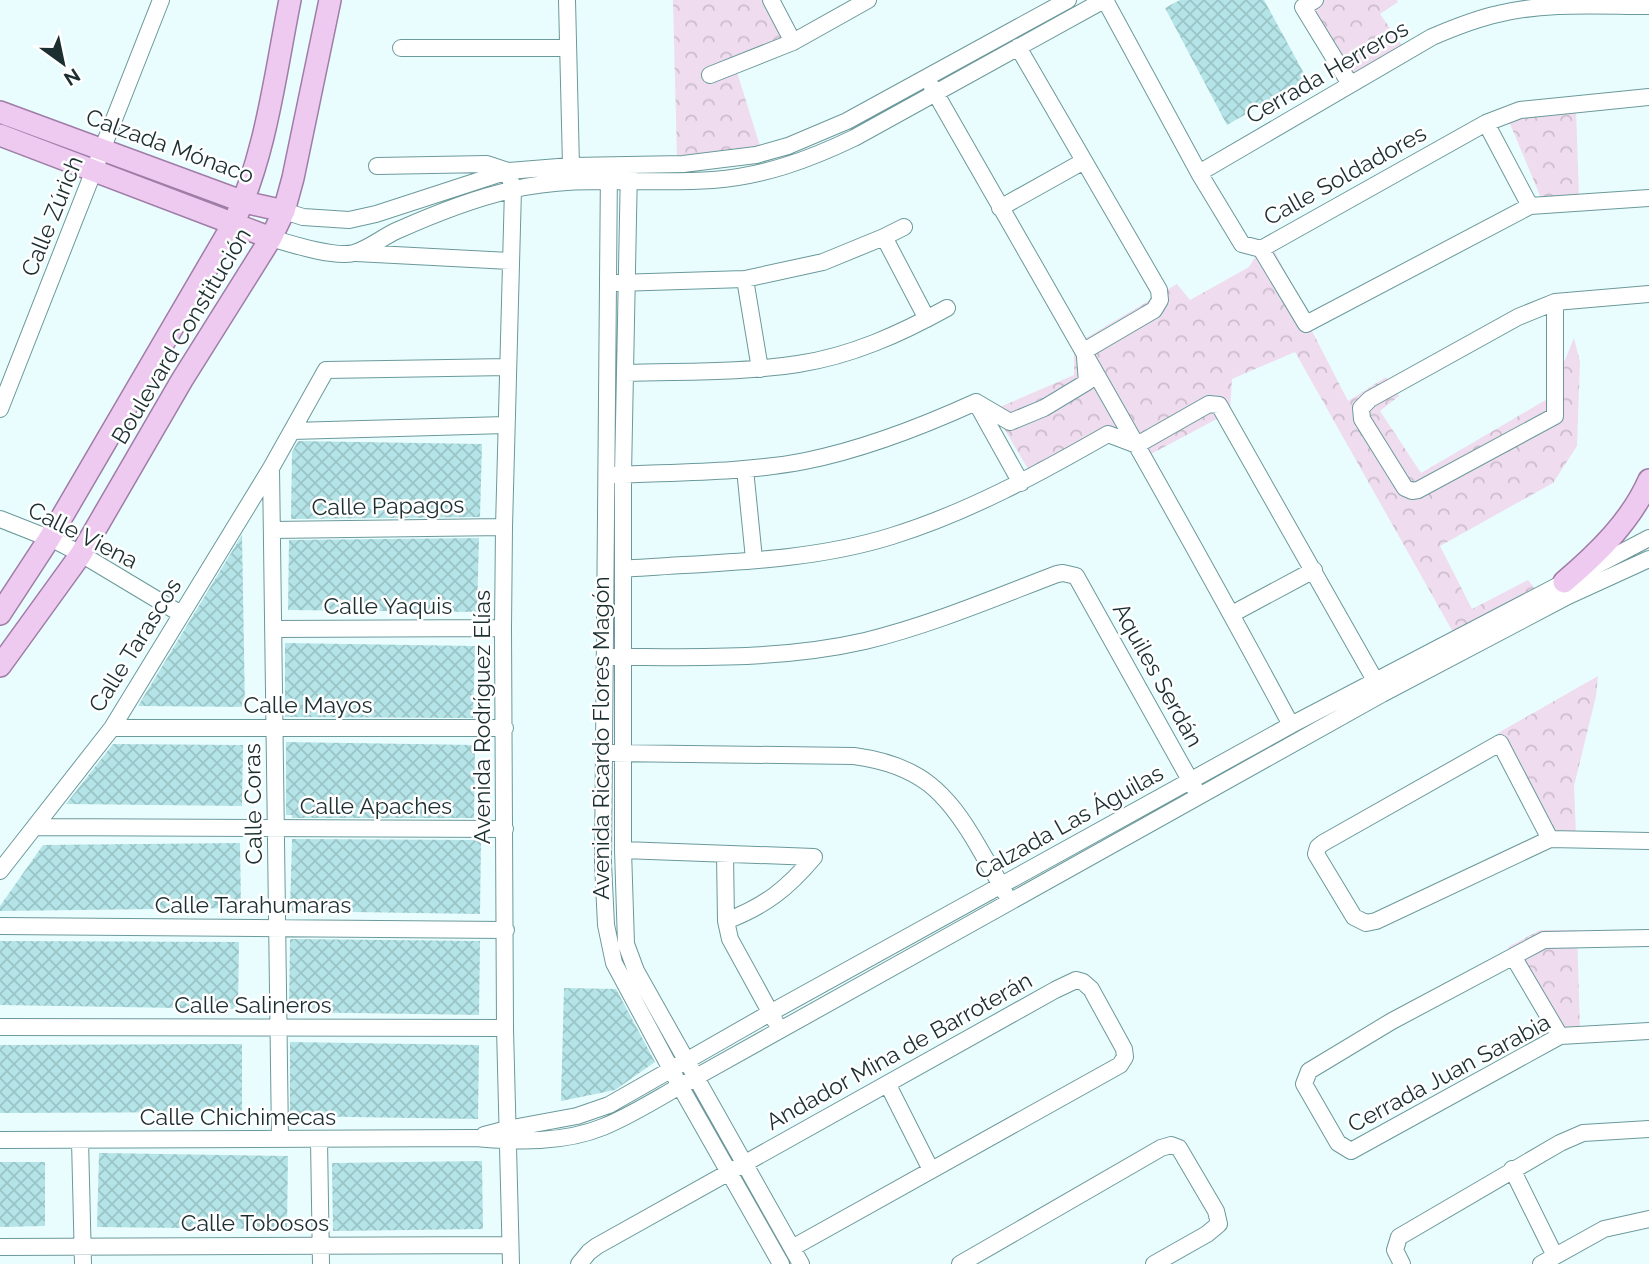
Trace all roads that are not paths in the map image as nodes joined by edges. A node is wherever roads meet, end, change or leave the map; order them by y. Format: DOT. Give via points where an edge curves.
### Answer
graph roads {
  1 [pos="161,0"];
  2 [pos="290,0"];
  3 [pos="330,0"];
  4 [pos="567,0"];
  5 [pos="771,0"];
  6 [pos="869,0"];
  7 [pos="1068,0"];
  8 [pos="1104,0"];
  9 [pos="1315,0"];
  10 [pos="1557,3"];
  11 [pos="1649,6"];
  12 [pos="793,42"];
  13 [pos="1018,47"];
  14 [pos="401,48"];
  15 [pos="567,48"];
  16 [pos="710,75"];
  17 [pos="927,79"];
  18 [pos="1350,85"];
  19 [pos="936,94"];
  20 [pos="1649,97"];
  21 [pos="0,112"];
  22 [pos="1486,123"];
  23 [pos="0,135"];
  24 [pos="103,149"];
  25 [pos="1084,161"];
  26 [pos="377,166"];
  27 [pos="95,170"];
  28 [pos="508,171"];
  29 [pos="609,173"];
  30 [pos="1199,173"];
  31 [pos="569,174"];
  32 [pos="629,174"];
  33 [pos="513,189"];
  34 [pos="1649,198"];
  35 [pos="244,202"];
  36 [pos="1530,206"];
  37 [pos="1000,208"];
  38 [pos="284,211"];
  39 [pos="233,224"];
  40 [pos="904,227"];
  41 [pos="884,237"];
  42 [pos="271,238"];
  43 [pos="1261,248"];
  44 [pos="353,253"];
  45 [pos="510,261"];
  46 [pos="745,279"];
  47 [pos="607,283"];
  48 [pos="627,284"];
  49 [pos="1649,294"];
  50 [pos="1555,302"];
  51 [pos="947,308"];
  52 [pos="927,319"];
  53 [pos="1084,351"];
  54 [pos="508,367"];
  55 [pos="760,369"];
  56 [pos="626,373"];
  57 [pos="976,402"];
  58 [pos="0,409"];
  59 [pos="506,425"];
  60 [pos="292,431"];
  61 [pos="1137,445"];
  62 [pos="271,468"];
  63 [pos="746,469"];
  64 [pos="623,475"];
  65 [pos="605,476"];
  66 [pos="1649,480"];
  67 [pos="1021,483"];
  68 [pos="0,519"];
  69 [pos="504,527"];
  70 [pos="272,530"];
  71 [pos="1649,538"];
  72 [pos="49,539"];
  73 [pos="81,554"];
  74 [pos="754,559"];
  75 [pos="1649,559"];
  76 [pos="623,569"];
  77 [pos="1314,570"];
  78 [pos="1564,582"];
  79 [pos="0,614"];
  80 [pos="181,614"];
  81 [pos="1232,614"];
  82 [pos="503,628"];
  83 [pos="273,629"];
  84 [pos="604,657"];
  85 [pos="623,657"];
  86 [pos="0,666"];
  87 [pos="1379,687"];
  88 [pos="1291,725"];
  89 [pos="275,727"];
  90 [pos="112,728"];
  91 [pos="505,728"];
  92 [pos="604,753"];
  93 [pos="623,753"];
  94 [pos="1191,781"];
  95 [pos="1199,796"];
  96 [pos="36,827"];
  97 [pos="276,829"];
  98 [pos="505,830"];
  99 [pos="1550,839"];
  100 [pos="1649,841"];
  101 [pos="623,850"];
  102 [pos="725,853"];
  103 [pos="0,871"];
  104 [pos="1001,886"];
  105 [pos="1009,902"];
  106 [pos="726,921"];
  107 [pos="0,926"];
  108 [pos="277,928"];
  109 [pos="506,930"];
  110 [pos="1649,938"];
  111 [pos="1514,958"];
  112 [pos="770,1013"];
  113 [pos="0,1027"];
  114 [pos="279,1028"];
  115 [pos="505,1028"];
  116 [pos="780,1029"];
  117 [pos="1649,1031"];
  118 [pos="1560,1036"];
  119 [pos="686,1062"];
  120 [pos="671,1070"];
  121 [pos="695,1078"];
  122 [pos="888,1085"];
  123 [pos="680,1087"];
  124 [pos="1649,1129"];
  125 [pos="507,1135"];
  126 [pos="281,1139"];
  127 [pos="0,1140"];
  128 [pos="80,1140"];
  129 [pos="319,1140"];
  130 [pos="744,1163"];
  131 [pos="1512,1169"];
  132 [pos="931,1170"];
  133 [pos="729,1172"];
  134 [pos="1649,1219"];
  135 [pos="510,1245"];
  136 [pos="83,1246"];
  137 [pos="321,1246"];
  138 [pos="0,1247"];
  139 [pos="792,1248"];
  140 [pos="989,1257"];
  141 [pos="1548,1260"];
  142 [pos="775,1262"];
  143 [pos="83,1264"];
  144 [pos="321,1264"];
  145 [pos="511,1264"];
  146 [pos="579,1264"];
  147 [pos="801,1264"];
  148 [pos="961,1264"];
  149 [pos="1154,1264"];
  150 [pos="1402,1264"];
  1 -- 24 [label="street, Calle Zúrich"];
  2 -- 35 [label="main road, Boulevard Constitución"];
  3 -- 38 [label="main road, Boulevard Constitución"];
  4 -- 15 [label="street"];
  5 -- 12 [label="street"];
  6 -- 12 [label="street"];
  7 -- 17 [label="street"];
  8 -- 13 [label="street"];
  8 -- 30 [label="street"];
  9 -- 18 [label="street" via="1303,7"];
  10 -- 11 [label="street, Cerrada Herreros"];
  10 -- 18 [label="street, Cerrada Herreros" via="1464,23"];
  12 -- 16 [label="street"];
  13 -- 19 [label="street"];
  13 -- 25 [label="street"];
  14 -- 15 [label="street"];
  15 -- 31 [label="street"];
  17 -- 19 [label="street"];
  17 -- 32 [label="street" via="788,146 725,161"];
  18 -- 30 [label="street, Cerrada Herreros"];
  19 -- 32 [label="street" via="816,157 774,170 711,180"];
  19 -- 37 [label="street"];
  20 -- 22 [label="street, Calle Soldadores" via="1520,110"];
  21 -- 24 [label="main road, Calzada Mónaco"];
  22 -- 36 [label="street"];
  22 -- 43 [label="street, Calle Soldadores"];
  23 -- 27 [label="main road"];
  24 -- 27 [label="street, Calle Zúrich"];
  24 -- 35 [label="main road, Calzada Mónaco"];
  25 -- 37 [label="street"];
  25 -- 53 [label="street" via="1159,290 1160,300 1154,310"];
  26 -- 28 [label="street" via="487,164"];
  27 -- 39 [label="main road"];
  27 -- 58 [label="street, Calle Zúrich"];
  28 -- 31 [label="street"];
  28 -- 33 [label="street, Avenida Rodríguez Elías"];
  28 -- 38 [label="street" via="349,220"];
  29 -- 31 [label="street"];
  29 -- 32 [label="street"];
  29 -- 47 [label="street, Avenida Ricardo Flores Magón"];
  30 -- 43 [label="street" via="1242,244"];
  31 -- 33 [label="street"];
  32 -- 48 [label="street, Avenida Ricardo Flores Magón"];
  33 -- 44 [label="street" via="424,218"];
  33 -- 45 [label="street, Avenida Rodríguez Elías"];
  34 -- 36 [label="street, Calle Soldadores"];
  35 -- 38 [label="main road, Calzada Mónaco"];
  35 -- 39 [label="main road, Boulevard Constitución"];
  36 -- 43 [label="street, Calle Soldadores" via="1306,324"];
  37 -- 53 [label="street"];
  38 -- 42 [label="main road, Boulevard Constitución"];
  39 -- 42 [label="main road"];
  39 -- 72 [label="main road, Boulevard Constitución"];
  40 -- 41 [label="street"];
  41 -- 46 [label="street" via="822,262"];
  41 -- 52 [label="street"];
  42 -- 44 [label="street" via="303,248"];
  42 -- 73 [label="main road, Boulevard Constitución"];
  44 -- 45 [label="street"];
  45 -- 54 [label="street, Avenida Rodríguez Elías"];
  46 -- 48 [label="street"];
  46 -- 55 [label="street"];
  47 -- 48 [label="street"];
  47 -- 65 [label="street, Avenida Ricardo Flores Magón"];
  48 -- 56 [label="street, Avenida Ricardo Flores Magón"];
  49 -- 50 [label="street"];
  50 -- 50 [label="street" via="1518,317 1361,408 1362,419 1405,488 1412,491 1555,416"];
  51 -- 52 [label="street"];
  52 -- 55 [label="street" via="842,355"];
  53 -- 57 [label="street" via="1087,382 1044,408 1010,422"];
  53 -- 61 [label="street"];
  54 -- 59 [label="street, Avenida Rodríguez Elías"];
  54 -- 60 [label="street, Calle Tarascos" via="326,370"];
  55 -- 56 [label="street"];
  56 -- 64 [label="street, Avenida Ricardo Flores Magón"];
  57 -- 63 [label="street" via="864,446"];
  57 -- 67 [label="street"];
  59 -- 60 [label="street"];
  59 -- 69 [label="street, Avenida Rodríguez Elías"];
  60 -- 62 [label="street, Calle Tarascos"];
  61 -- 67 [label="street" via="1108,435"];
  61 -- 77 [label="street" via="1209,404 1219,405"];
  61 -- 81 [label="street"];
  62 -- 70 [label="street, Calle Coras"];
  62 -- 80 [label="street, Calle Tarascos"];
  63 -- 64 [label="street"];
  63 -- 74 [label="street"];
  64 -- 65 [label="street"];
  64 -- 76 [label="street, Avenida Ricardo Flores Magón"];
  65 -- 84 [label="street, Avenida Ricardo Flores Magón"];
  66 -- 78 [label="main road" via="1610,539"];
  67 -- 74 [label="street" via="890,537 820,552"];
  68 -- 72 [label="street, Calle Viena"];
  69 -- 70 [label="street, Calle Papagos"];
  69 -- 82 [label="street, Avenida Rodríguez Elías"];
  70 -- 83 [label="street, Calle Coras"];
  71 -- 78 [label="street, Calzada Las Águilas"];
  72 -- 73 [label="street, Calle Viena"];
  72 -- 79 [label="main road, Boulevard Constitución"];
  73 -- 80 [label="street, Calle Viena"];
  73 -- 86 [label="main road, Boulevard Constitución"];
  74 -- 76 [label="street"];
  75 -- 87 [label="street, Calzada Las Águilas"];
  76 -- 85 [label="street, Avenida Ricardo Flores Magón"];
  77 -- 81 [label="street"];
  77 -- 87 [label="street"];
  78 -- 87 [label="street, Calzada Las Águilas"];
  80 -- 90 [label="street, Calle Tarascos"];
  81 -- 88 [label="street"];
  82 -- 83 [label="street, Calle Yaquis"];
  82 -- 91 [label="street, Avenida Rodríguez Elías"];
  83 -- 89 [label="street, Calle Coras"];
  84 -- 85 [label="street"];
  84 -- 92 [label="street, Avenida Ricardo Flores Magón"];
  85 -- 93 [label="street, Avenida Ricardo Flores Magón"];
  85 -- 94 [label="street, Aquiles Serdán" via="740,657 865,640 936,620 1063,573 1076,576"];
  87 -- 88 [label="street, Calzada Las Águilas"];
  87 -- 95 [label="street, Calzada Las Águilas"];
  88 -- 94 [label="street, Calzada Las Águilas"];
  89 -- 90 [label="street, Calle Mayos"];
  89 -- 91 [label="street, Calle Mayos"];
  89 -- 97 [label="street, Calle Coras"];
  90 -- 96 [label="street, Calle Tarascos"];
  91 -- 98 [label="street, Avenida Rodríguez Elías"];
  92 -- 93 [label="street"];
  92 -- 120 [label="street, Avenida Ricardo Flores Magón" via="603,863 609,944 614,964"];
  93 -- 101 [label="street, Avenida Ricardo Flores Magón"];
  93 -- 104 [label="street" via="854,756 904,768 947,799"];
  94 -- 95 [label="street, Aquiles Serdán"];
  94 -- 104 [label="street, Calzada Las Águilas"];
  95 -- 105 [label="street, Calzada Las Águilas"];
  96 -- 97 [label="street, Calle Apaches"];
  96 -- 103 [label="street, Calle Tarascos"];
  97 -- 98 [label="street, Calle Apaches"];
  97 -- 108 [label="street, Calle Coras"];
  98 -- 109 [label="street, Avenida Rodríguez Elías"];
  99 -- 99 [label="street" via="1366,923 1354,917 1317,854 1323,842 1500,743"];
  99 -- 100 [label="street"];
  101 -- 102 [label="street"];
  101 -- 119 [label="street, Avenida Ricardo Flores Magón" via="626,944"];
  102 -- 106 [label="street"];
  102 -- 106 [label="street" via="814,857 775,897"];
  104 -- 105 [label="street"];
  104 -- 112 [label="street, Calzada Las Águilas"];
  105 -- 116 [label="street, Calzada Las Águilas"];
  106 -- 112 [label="street" via="740,960"];
  107 -- 108 [label="street, Calle Tarahumaras"];
  108 -- 109 [label="street, Calle Tarahumaras"];
  108 -- 114 [label="street, Calle Coras"];
  109 -- 115 [label="street, Avenida Rodríguez Elías"];
  110 -- 111 [label="street" via="1556,938"];
  111 -- 118 [label="street"];
  111 -- 118 [label="street, Cerrada Juan Sarabia" via="1392,1021 1309,1071 1304,1081 1308,1093 1338,1143 1351,1151"];
  112 -- 116 [label="street"];
  112 -- 119 [label="street, Calzada Las Águilas"];
  113 -- 114 [label="street, Calle Salineros"];
  114 -- 115 [label="street, Calle Salineros"];
  114 -- 126 [label="street, Calle Coras"];
  115 -- 125 [label="street, Avenida Rodríguez Elías"];
  116 -- 121 [label="street, Calzada Las Águilas"];
  117 -- 118 [label="street, Cerrada Juan Sarabia"];
  119 -- 120 [label="street, Calzada Las Águilas"];
  119 -- 121 [label="street, Avenida Ricardo Flores Magón"];
  120 -- 123 [label="street, Avenida Ricardo Flores Magón"];
  120 -- 125 [label="street, Calzada Las Águilas" via="609,1105"];
  121 -- 123 [label="street, Calzada Las Águilas"];
  121 -- 130 [label="street, Avenida Ricardo Flores Magón"];
  122 -- 130 [label="street, Andador Mina de Barroterán"];
  122 -- 132 [label="street"];
  122 -- 132 [label="street, Andador Mina de Barroterán" via="1076,980 1091,989 1124,1049 1123,1061 1116,1068"];
  123 -- 125 [label="street, Calzada Las Águilas" via="578,1135"];
  123 -- 133 [label="street, Avenida Ricardo Flores Magón"];
  124 -- 131 [label="street" via="1583,1133"];
  125 -- 129 [label="street, Calle Chichimecas"];
  125 -- 135 [label="street, Avenida Rodríguez Elías"];
  126 -- 128 [label="street, Calle Chichimecas"];
  126 -- 129 [label="street, Calle Chichimecas"];
  127 -- 128 [label="street, Calle Chichimecas"];
  128 -- 136 [label="street"];
  129 -- 137 [label="street"];
  130 -- 133 [label="street, Andador Mina de Barroterán"];
  130 -- 139 [label="street, Avenida Ricardo Flores Magón"];
  131 -- 141 [label="street"];
  131 -- 150 [label="street" via="1399,1237 1395,1250"];
  132 -- 139 [label="street"];
  133 -- 142 [label="street, Avenida Ricardo Flores Magón"];
  133 -- 146 [label="street, Andador Mina de Barroterán" via="597,1246"];
  134 -- 141 [label="street" via="1605,1228"];
  135 -- 137 [label="street, Calle Tobosos"];
  135 -- 145 [label="street, Avenida Rodríguez Elías"];
  136 -- 137 [label="street, Calle Tobosos"];
  136 -- 138 [label="street, Calle Tobosos"];
  136 -- 143 [label="street"];
  137 -- 144 [label="street"];
  139 -- 147 [label="street, Avenida Ricardo Flores Magón"];
  140 -- 148 [label="street"];
  140 -- 149 [label="street" via="1171,1144 1178,1148 1219,1218 1216,1229"];
}
